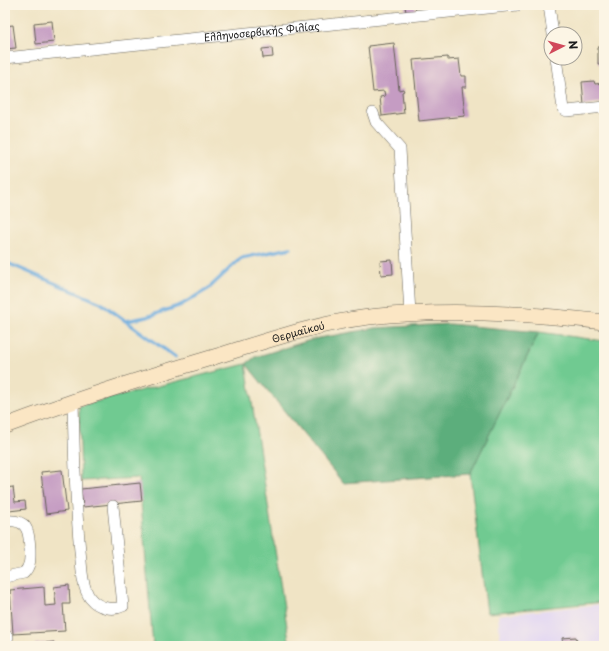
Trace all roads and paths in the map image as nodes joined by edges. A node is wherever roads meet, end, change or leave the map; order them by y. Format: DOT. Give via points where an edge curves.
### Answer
graph roads {
  1 [pos="518,5"];
  2 [pos="549,5"];
  3 [pos="552,26"];
  4 [pos="5,58"];
  5 [pos="557,66"];
  6 [pos="604,107"];
  7 [pos="373,113"];
  8 [pos="410,313"];
  9 [pos="604,322"];
  10 [pos="73,400"];
  11 [pos="5,426"];
  12 [pos="113,506"];
  13 [pos="5,521"];
  14 [pos="5,577"];
  1 -- 4 [label="street, Ελληνοσερβικής Φιλίας"];
  2 -- 3 [label="street"];
  5 -- 6 [label="street" via="562,109 566,111"];
  7 -- 8 [label="street" via="376,122 400,149"];
  8 -- 9 [label="street, Θερμαϊκού" via="485,314"];
  8 -- 10 [label="street, Θερμαϊκού" via="368,317 312,329"];
  10 -- 11 [label="street, Θερμαϊκού"];
  10 -- 12 [label="street" via="76,505 83,580 91,599 104,608 123,606"];
  13 -- 14 [label="street" via="15,520 27,528 30,564 24,573"];
}
